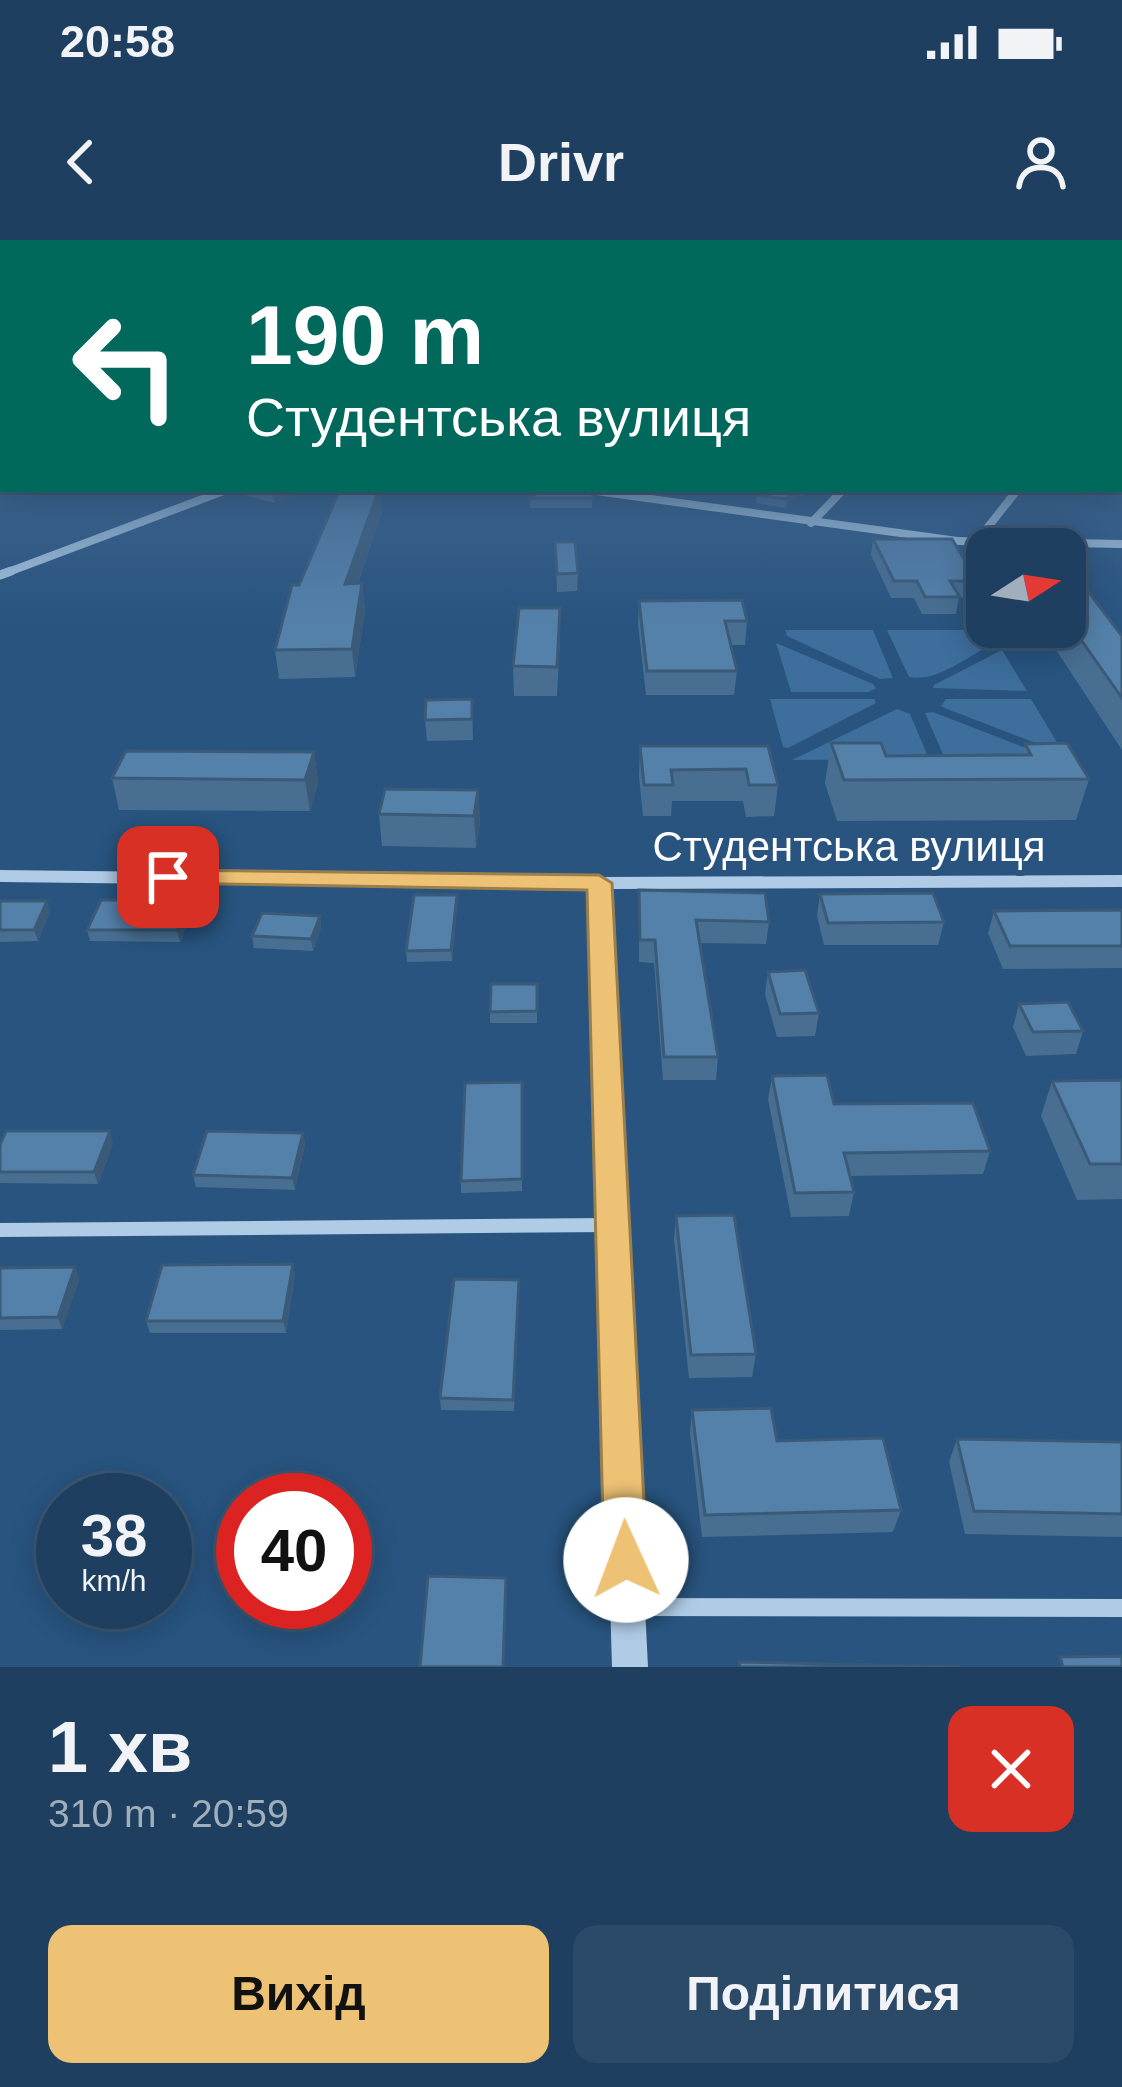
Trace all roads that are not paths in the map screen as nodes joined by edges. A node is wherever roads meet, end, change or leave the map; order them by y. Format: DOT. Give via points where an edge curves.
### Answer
graph roads {
  1 [pos="217,494"];
  2 [pos="632,494"];
  3 [pos="840,494"];
  4 [pos="1014,494"];
  5 [pos="811,523"];
  6 [pos="987,528"];
  7 [pos="966,540"];
  8 [pos="1086,543"];
  9 [pos="1122,544"];
  10 [pos="0,575"];
  11 [pos="0,876"];
  12 [pos="1122,881"];
  13 [pos="599,883"];
  14 [pos="613,1226"];
  15 [pos="0,1230"];
  16 [pos="628,1607"];
  17 [pos="1122,1607"];
  18 [pos="629,1667"];
  1 -- 10 [label="street"];
  2 -- 5 [label="street"];
  3 -- 5 [label="street"];
  4 -- 6 [label="street"];
  5 -- 7 [label="street"];
  8 -- 9 [label="street"];
  11 -- 13 [label="street, Студентська вулиця"];
  12 -- 13 [label="street, Студентська вулиця"];
  13 -- 14 [label="street"];
  14 -- 15 [label="street"];
  14 -- 16 [label="street"];
  16 -- 17 [label="street"];
  16 -- 18 [label="street"];
}
